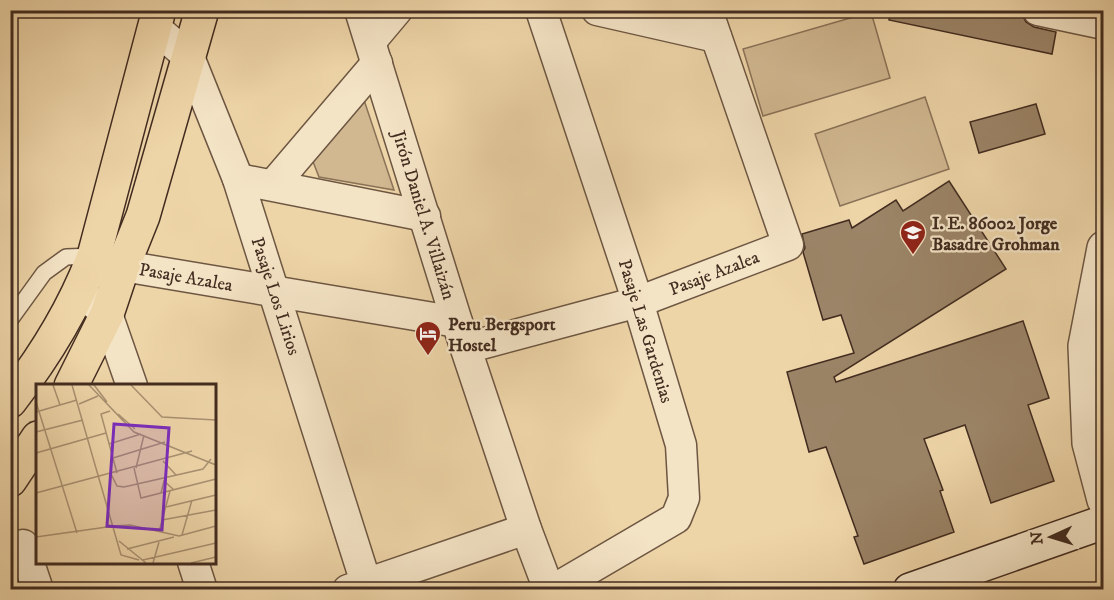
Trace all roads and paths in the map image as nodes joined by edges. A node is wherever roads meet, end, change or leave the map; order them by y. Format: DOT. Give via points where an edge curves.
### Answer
graph roads {
  1 [pos="202,10"];
  2 [pos="360,10"];
  3 [pos="397,10"];
  4 [pos="541,10"];
  5 [pos="597,10"];
  6 [pos="1038,10"];
  7 [pos="156,19"];
  8 [pos="712,24"];
  9 [pos="1104,24"];
  10 [pos="374,52"];
  11 [pos="189,57"];
  12 [pos="238,179"];
  13 [pos="274,184"];
  14 [pos="424,216"];
  15 [pos="1104,248"];
  16 [pos="109,261"];
  17 [pos="81,292"];
  18 [pos="275,292"];
  19 [pos="638,302"];
  20 [pos="107,314"];
  21 [pos="10,321"];
  22 [pos="462,335"];
  23 [pos="72,384"];
  24 [pos="131,384"];
  25 [pos="10,401"];
  26 [pos="36,441"];
  27 [pos="10,480"];
  28 [pos="1104,500"];
  29 [pos="1104,522"];
  30 [pos="526,529"];
  31 [pos="23,545"];
  32 [pos="194,564"];
  33 [pos="357,586"];
  34 [pos="38,590"];
  35 [pos="202,590"];
  36 [pos="551,590"];
  37 [pos="910,590"];
  1 -- 11 [label="main road"];
  2 -- 10 [label="street, Jirón Daniel A. Villaizán"];
  3 -- 10 [label="street"];
  4 -- 19 [label="street, Pasaje Las Gardenias"];
  5 -- 8 [label="street"];
  6 -- 9 [label="street"];
  7 -- 11 [label="street, Pasaje Los Lirios"];
  7 -- 16 [label="main road"];
  8 -- 19 [label="street, Pasaje Azalea" via="788,245"];
  10 -- 13 [label="street"];
  10 -- 14 [label="street, Jirón Daniel A. Villaizán"];
  11 -- 12 [label="street, Pasaje Los Lirios"];
  11 -- 16 [label="main road" via="143,216"];
  12 -- 13 [label="street"];
  12 -- 18 [label="street, Pasaje Los Lirios"];
  13 -- 14 [label="street"];
  14 -- 22 [label="street, Jirón Daniel A. Villaizán"];
  15 -- 28 [label="street" via="1085,346 1089,443"];
  16 -- 17 [label="main road"];
  16 -- 18 [label="street, Pasaje Azalea"];
  16 -- 20 [label="main road"];
  16 -- 21 [label="lane" via="66,258 45,273"];
  17 -- 20 [label="street"];
  17 -- 25 [label="main road" via="36,369"];
  18 -- 22 [label="street, Pasaje Azalea"];
  18 -- 33 [label="street, Pasaje Los Lirios"];
  19 -- 22 [label="street, Pasaje Azalea"];
  19 -- 36 [label="street, Pasaje Las Gardenias" via="681,446 684,498 676,518"];
  20 -- 23 [label="main road"];
  20 -- 24 [label="street"];
  22 -- 30 [label="street, Jirón Daniel A. Villaizán"];
  26 -- 27 [label="main road"];
  29 -- 37 [label="street"];
  30 -- 33 [label="street"];
  30 -- 36 [label="street, Jirón Daniel A. Villaizán"];
  31 -- 34 [label="street"];
  32 -- 35 [label="street"];
}
